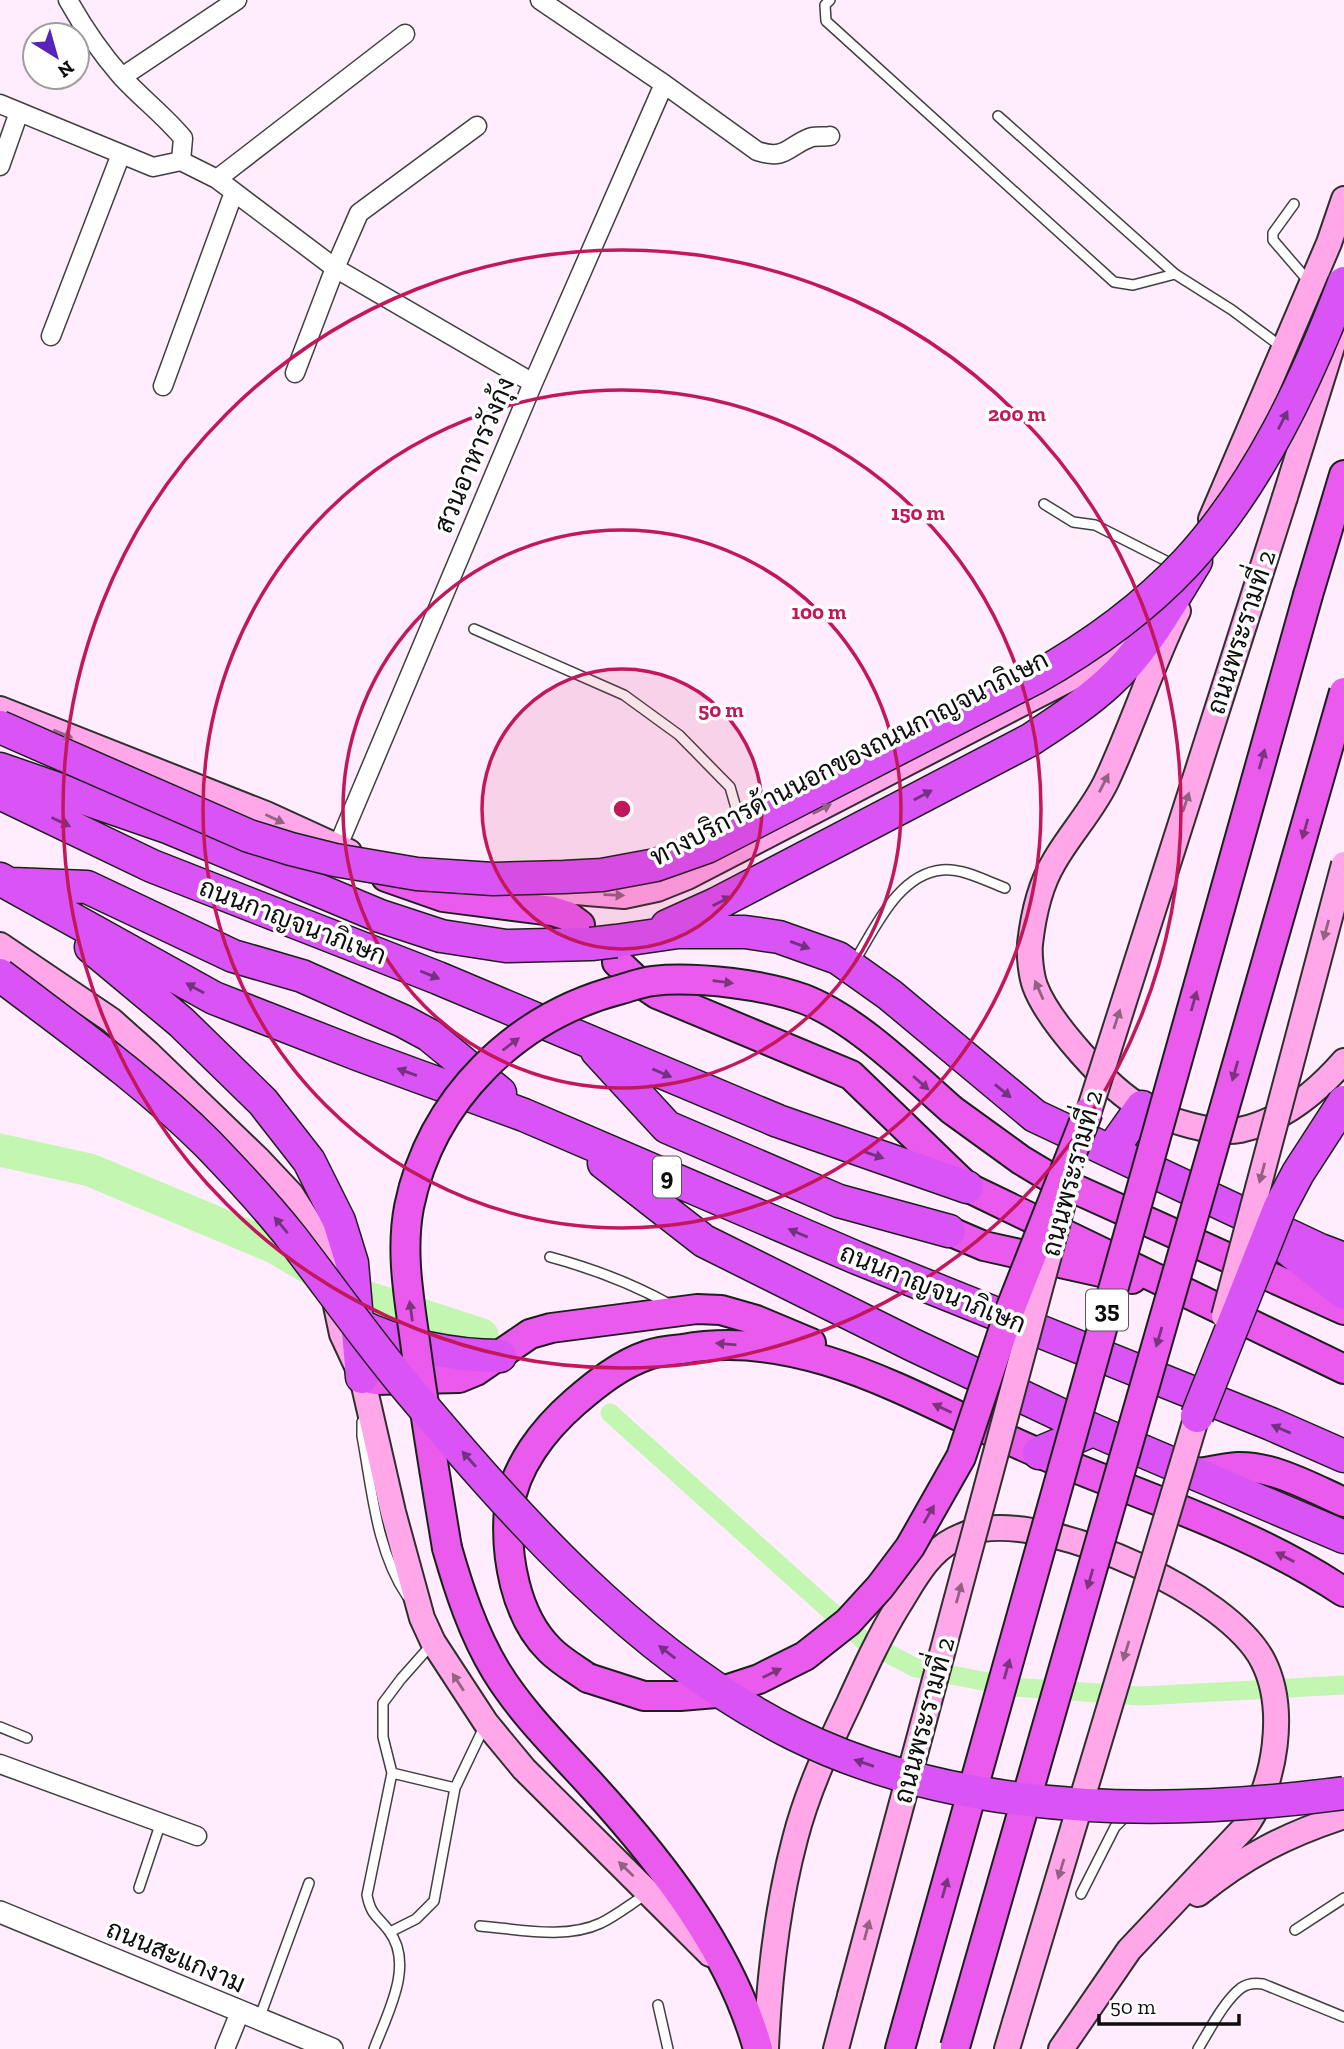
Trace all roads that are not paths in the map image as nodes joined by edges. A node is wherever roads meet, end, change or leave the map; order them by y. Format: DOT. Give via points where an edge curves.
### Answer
graph roads {
  1 [pos="68,0"];
  2 [pos="237,0"];
  3 [pos="540,0"];
  4 [pos="830,0"];
  5 [pos="405,34"];
  6 [pos="122,77"];
  7 [pos="664,84"];
  8 [pos="0,104"];
  9 [pos="19,112"];
  10 [pos="998,116"];
  11 [pos="477,126"];
  12 [pos="830,136"];
  13 [pos="121,154"];
  14 [pos="181,161"];
  15 [pos="0,166"];
  16 [pos="217,179"];
  17 [pos="234,192"];
  18 [pos="1344,200"];
  19 [pos="1294,204"];
  20 [pos="335,268"];
  21 [pos="1175,274"];
  22 [pos="1344,283"];
  23 [pos="1312,285"];
  24 [pos="1344,307"];
  25 [pos="51,336"];
  26 [pos="1285,349"];
  27 [pos="1275,372"];
  28 [pos="295,373"];
  29 [pos="533,383"];
  30 [pos="163,386"];
  31 [pos="1344,475"];
  32 [pos="1044,504"];
  33 [pos="1216,530"];
  34 [pos="1180,568"];
  35 [pos="474,629"];
  36 [pos="1344,692"];
  37 [pos="0,709"];
  38 [pos="0,727"];
  39 [pos="0,769"];
  40 [pos="0,793"];
  41 [pos="747,847"];
  42 [pos="341,850"];
  43 [pos="1344,864"];
  44 [pos="5,882"];
  45 [pos="1005,888"];
  46 [pos="39,903"];
  47 [pos="608,942"];
  48 [pos="0,945"];
  49 [pos="851,967"];
  50 [pos="0,975"];
  51 [pos="589,1042"];
  52 [pos="1344,1061"];
  53 [pos="1344,1102"];
  54 [pos="1142,1107"];
  55 [pos="1088,1112"];
  56 [pos="524,1115"];
  57 [pos="569,1136"];
  58 [pos="1111,1151"];
  59 [pos="967,1186"];
  60 [pos="1244,1215"];
  61 [pos="949,1231"];
  62 [pos="550,1257"];
  63 [pos="1344,1259"];
  64 [pos="1181,1290"];
  65 [pos="1344,1293"];
  66 [pos="1344,1310"];
  67 [pos="681,1311"];
  68 [pos="352,1324"];
  69 [pos="488,1363"];
  70 [pos="1344,1369"];
  71 [pos="863,1371"];
  72 [pos="362,1377"];
  73 [pos="1197,1416"];
  74 [pos="1093,1430"];
  75 [pos="1039,1453"];
  76 [pos="1344,1456"];
  77 [pos="1199,1473"];
  78 [pos="1344,1502"];
  79 [pos="1344,1537"];
  80 [pos="1344,1592"];
  81 [pos="433,1642"];
  82 [pos="486,1723"];
  83 [pos="1,1730"];
  84 [pos="27,1738"];
  85 [pos="0,1764"];
  86 [pos="392,1773"];
  87 [pos="1340,1787"];
  88 [pos="455,1788"];
  89 [pos="1312,1804"];
  90 [pos="1209,1816"];
  91 [pos="1344,1816"];
  92 [pos="161,1822"];
  93 [pos="197,1836"];
  94 [pos="309,1883"];
  95 [pos="139,1888"];
  96 [pos="649,1892"];
  97 [pos="1081,1894"];
  98 [pos="1344,1898"];
  99 [pos="0,1912"];
  100 [pos="480,1926"];
  101 [pos="1295,1930"];
  102 [pos="390,1932"];
  103 [pos="1129,1950"];
  104 [pos="725,1970"];
  105 [pos="658,2005"];
  106 [pos="249,2016"];
  107 [pos="1344,2017"];
  108 [pos="904,2037"];
  109 [pos="955,2048"];
  110 [pos="225,2049"];
  111 [pos="332,2049"];
  112 [pos="374,2049"];
  113 [pos="668,2049"];
  114 [pos="758,2049"];
  115 [pos="766,2049"];
  116 [pos="836,2049"];
  117 [pos="1007,2049"];
  118 [pos="1060,2049"];
  119 [pos="1198,2049"];
  1 -- 6 [label="street" via="90,38"];
  2 -- 6 [label="street"];
  3 -- 7 [label="street"];
  4 -- 21 [label="lane" via="825,5 826,21 1114,282 1133,285"];
  5 -- 16 [label="street"];
  6 -- 14 [label="street" via="183,138"];
  7 -- 12 [label="street" via="757,151 771,156 812,137"];
  7 -- 29 [label="street, สวนอาหารวังกุ้ง"];
  8 -- 9 [label="street"];
  9 -- 13 [label="street"];
  9 -- 15 [label="street"];
  10 -- 21 [label="lane"];
  11 -- 20 [label="street" via="359,213"];
  13 -- 14 [label="street" via="153,167"];
  13 -- 25 [label="street"];
  14 -- 16 [label="street"];
  16 -- 17 [label="street"];
  17 -- 20 [label="street"];
  17 -- 30 [label="street"];
  18 -- 23 [label="main road, ทางบริการด้านนอกของถนนกาญจนาภิเษก"];
  19 -- 23 [label="lane" via="1273,233 1273,240"];
  20 -- 28 [label="street"];
  20 -- 29 [label="street"];
  21 -- 26 [label="lane"];
  38 -- 22 [label="highway, one-way, bridge" via="249,836 367,866 456,877 530,878 621,872 681,858 1035,678 1075,656 1130,614 1186,563 1244,487 1303,380"];
  23 -- 26 [label="main road, ทางบริการด้านนอกของถนนกาญจนาภิเษก"];
  55 -- 24 [label="main road, ถนนพระรามที่ 2, one-way, bridge"];
  26 -- 27 [label="main road, ทางบริการด้านนอกของถนนกาญจนาภิเษก"];
  27 -- 33 [label="main road"];
  27 -- 34 [label="main road, ทางบริการด้านนอกของถนนกาญจนาภิเษก" via="1214,513"];
  29 -- 42 [label="street, สวนอาหารวังกุ้ง"];
  108 -- 31 [label="highway, ถนนพระรามที่ 2 / 35, one-way, bridge"];
  32 -- 34 [label="lane" via="1073,522 1094,525"];
  47 -- 33 [label="highway, one-way" via="716,904 1030,740 1073,712 1110,682 1140,646"];
  54 -- 33 [label="main road, one-way" via="1112,1085 1054,1019 1035,985 1030,946 1037,906 1052,865 1105,784"];
  41 -- 34 [label="main road, ทางบริการด้านนอกของถนนกาญจนาภิเษก, one-way" via="1075,676 1109,653 1138,625"];
  35 -- 41 [label="lane" via="624,695 679,735 730,787"];
  36 -- 109 [label="highway, 35, one-way, bridge"];
  37 -- 42 [label="main road, ทางบริการด้านนอกของถนนกาญจนาภิเษก, one-way" via="266,814"];
  39 -- 47 [label="highway" via="170,828 380,916 442,936 506,946"];
  40 -- 51 [label="highway, ถนนกาญจนาภิเษก, one-way" via="152,866"];
  42 -- 41 [label="main road, ทางบริการด้านนอกของถนนกาญจนาภิเษก, one-way" via="505,885 624,896 657,889"];
  42 -- 47 [label="highway" via="388,878 443,897 568,916"];
  43 -- 73 [label="main road, one-way, bridge"];
  44 -- 46 [label="highway, ถนนกาญจนาภิเษก / 9"];
  44 -- 56 [label="highway, ถนนกาญจนาภิเษก / 9" via="87,887 233,956 302,976 403,1020 450,1051"];
  45 -- 49 [label="lane" via="968,874 944,870 925,874 890,904"];
  56 -- 46 [label="highway, ถนนกาญจนาภิเษก / 9, one-way" via="214,999"];
  46 -- 68 [label="highway" via="181,1022 263,1101 309,1161 339,1221 352,1263"];
  47 -- 49 [label="highway, one-way" via="713,930 779,937"];
  47 -- 59 [label="highway" via="635,978 657,993 851,1075"];
  48 -- 68 [label="main road, bridge" via="111,1020 291,1194 314,1232"];
  49 -- 58 [label="highway, one-way" via="1035,1116"];
  87 -- 50 [label="highway, one-way, bridge" via="1256,1802 1067,1804 1008,1797 926,1781 858,1761 749,1709 638,1629 522,1518 392,1370 269,1211 204,1141 120,1066"];
  51 -- 59 [label="highway, ถนนกาญจนาภิเษก, one-way" via="778,1121"];
  51 -- 61 [label="highway, ถนนกาญจนาภิเษก" via="667,1127 839,1201"];
  52 -- 54 [label="main road" via="1274,1119 1238,1130 1180,1122"];
  53 -- 73 [label="highway, bridge" via="1280,1207"];
  54 -- 58 [label="highway"];
  71 -- 55 [label="highway, one-way, bridge" via="782,1349 713,1343 649,1354 600,1380 558,1417 527,1457 511,1493 507,1533 511,1571 522,1610 548,1648 587,1678 644,1696 716,1693 759,1679 805,1656 848,1622 910,1547 961,1457 1010,1310"];
  116 -- 55 [label="main road, ถนนพระรามที่ 2, one-way, bridge"];
  56 -- 57 [label="highway, ถนนกาญจนาภิเษก / 9"];
  57 -- 74 [label="highway" via="704,1241"];
  76 -- 57 [label="highway, ถนนกาญจนาภิเษก / 9, one-way"];
  58 -- 60 [label="highway"];
  59 -- 64 [label="highway, ถนนกาญจนาภิเษก"];
  60 -- 63 [label="highway"];
  60 -- 65 [label="highway"];
  61 -- 64 [label="highway, ถนนกาญจนาภิเษก" via="984,1246"];
  62 -- 67 [label="lane" via="629,1284"];
  64 -- 70 [label="highway, ถนนกาญจนาภิเษก"];
  104 -- 66 [label="highway, one-way, bridge" via="674,1882 524,1710 496,1671 460,1595 447,1548 404,1257 409,1207 426,1153 454,1100 485,1064 561,1010 652,981 752,986 805,1000 864,1035 952,1110 1052,1178"];
  67 -- 69 [label="highway" via="551,1328 530,1334"];
  67 -- 71 [label="highway" via="721,1310 756,1320"];
  68 -- 69 [label="highway"];
  68 -- 72 [label="highway"];
  69 -- 72 [label="highway" via="459,1378 442,1380"];
  75 -- 71 [label="highway, one-way"];
  72 -- 81 [label="main road" via="393,1511 422,1618"];
  73 -- 117 [label="main road, one-way, bridge"];
  74 -- 75 [label="highway"];
  74 -- 77 [label="highway"];
  80 -- 75 [label="highway, one-way" via="1218,1525"];
  77 -- 78 [label="highway" via="1254,1468"];
  77 -- 79 [label="highway"];
  82 -- 81 [label="main road, one-way"];
  81 -- 86 [label="lane" via="383,1703 383,1737"];
  82 -- 88 [label="lane"];
  96 -- 82 [label="main road, one-way" via="524,1769"];
  83 -- 84 [label="lane"];
  85 -- 92 [label="street"];
  86 -- 88 [label="lane"];
  86 -- 102 [label="lane" via="367,1895 370,1909"];
  87 -- 89 [label="lane" via="1320,1793"];
  88 -- 102 [label="lane" via="434,1901 410,1924"];
  90 -- 97 [label="lane" via="1136,1811 1123,1817"];
  91 -- 103 [label="main road" via="1291,1832 1248,1857"];
  92 -- 93 [label="street"];
  92 -- 95 [label="lane"];
  94 -- 106 [label="lane"];
  96 -- 100 [label="lane" via="581,1930"];
  96 -- 104 [label="main road"];
  98 -- 101 [label="lane"];
  99 -- 106 [label="street, ถนนสะแกงาม"];
  102 -- 112 [label="lane" via="400,1956 398,1980"];
  103 -- 115 [label="main road" via="1265,1789 1277,1721 1264,1661 1227,1619 1170,1581 1096,1547 1045,1532 982,1529 950,1541 924,1566 883,1630 812,1786 785,1884 769,1985"];
  103 -- 118 [label="main road"];
  104 -- 114 [label="highway" via="744,2006"];
  105 -- 113 [label="lane"];
  106 -- 110 [label="street"];
  106 -- 111 [label="street, ถนนสะแกงาม"];
  107 -- 119 [label="lane" via="1253,1983 1242,1987"];
}
